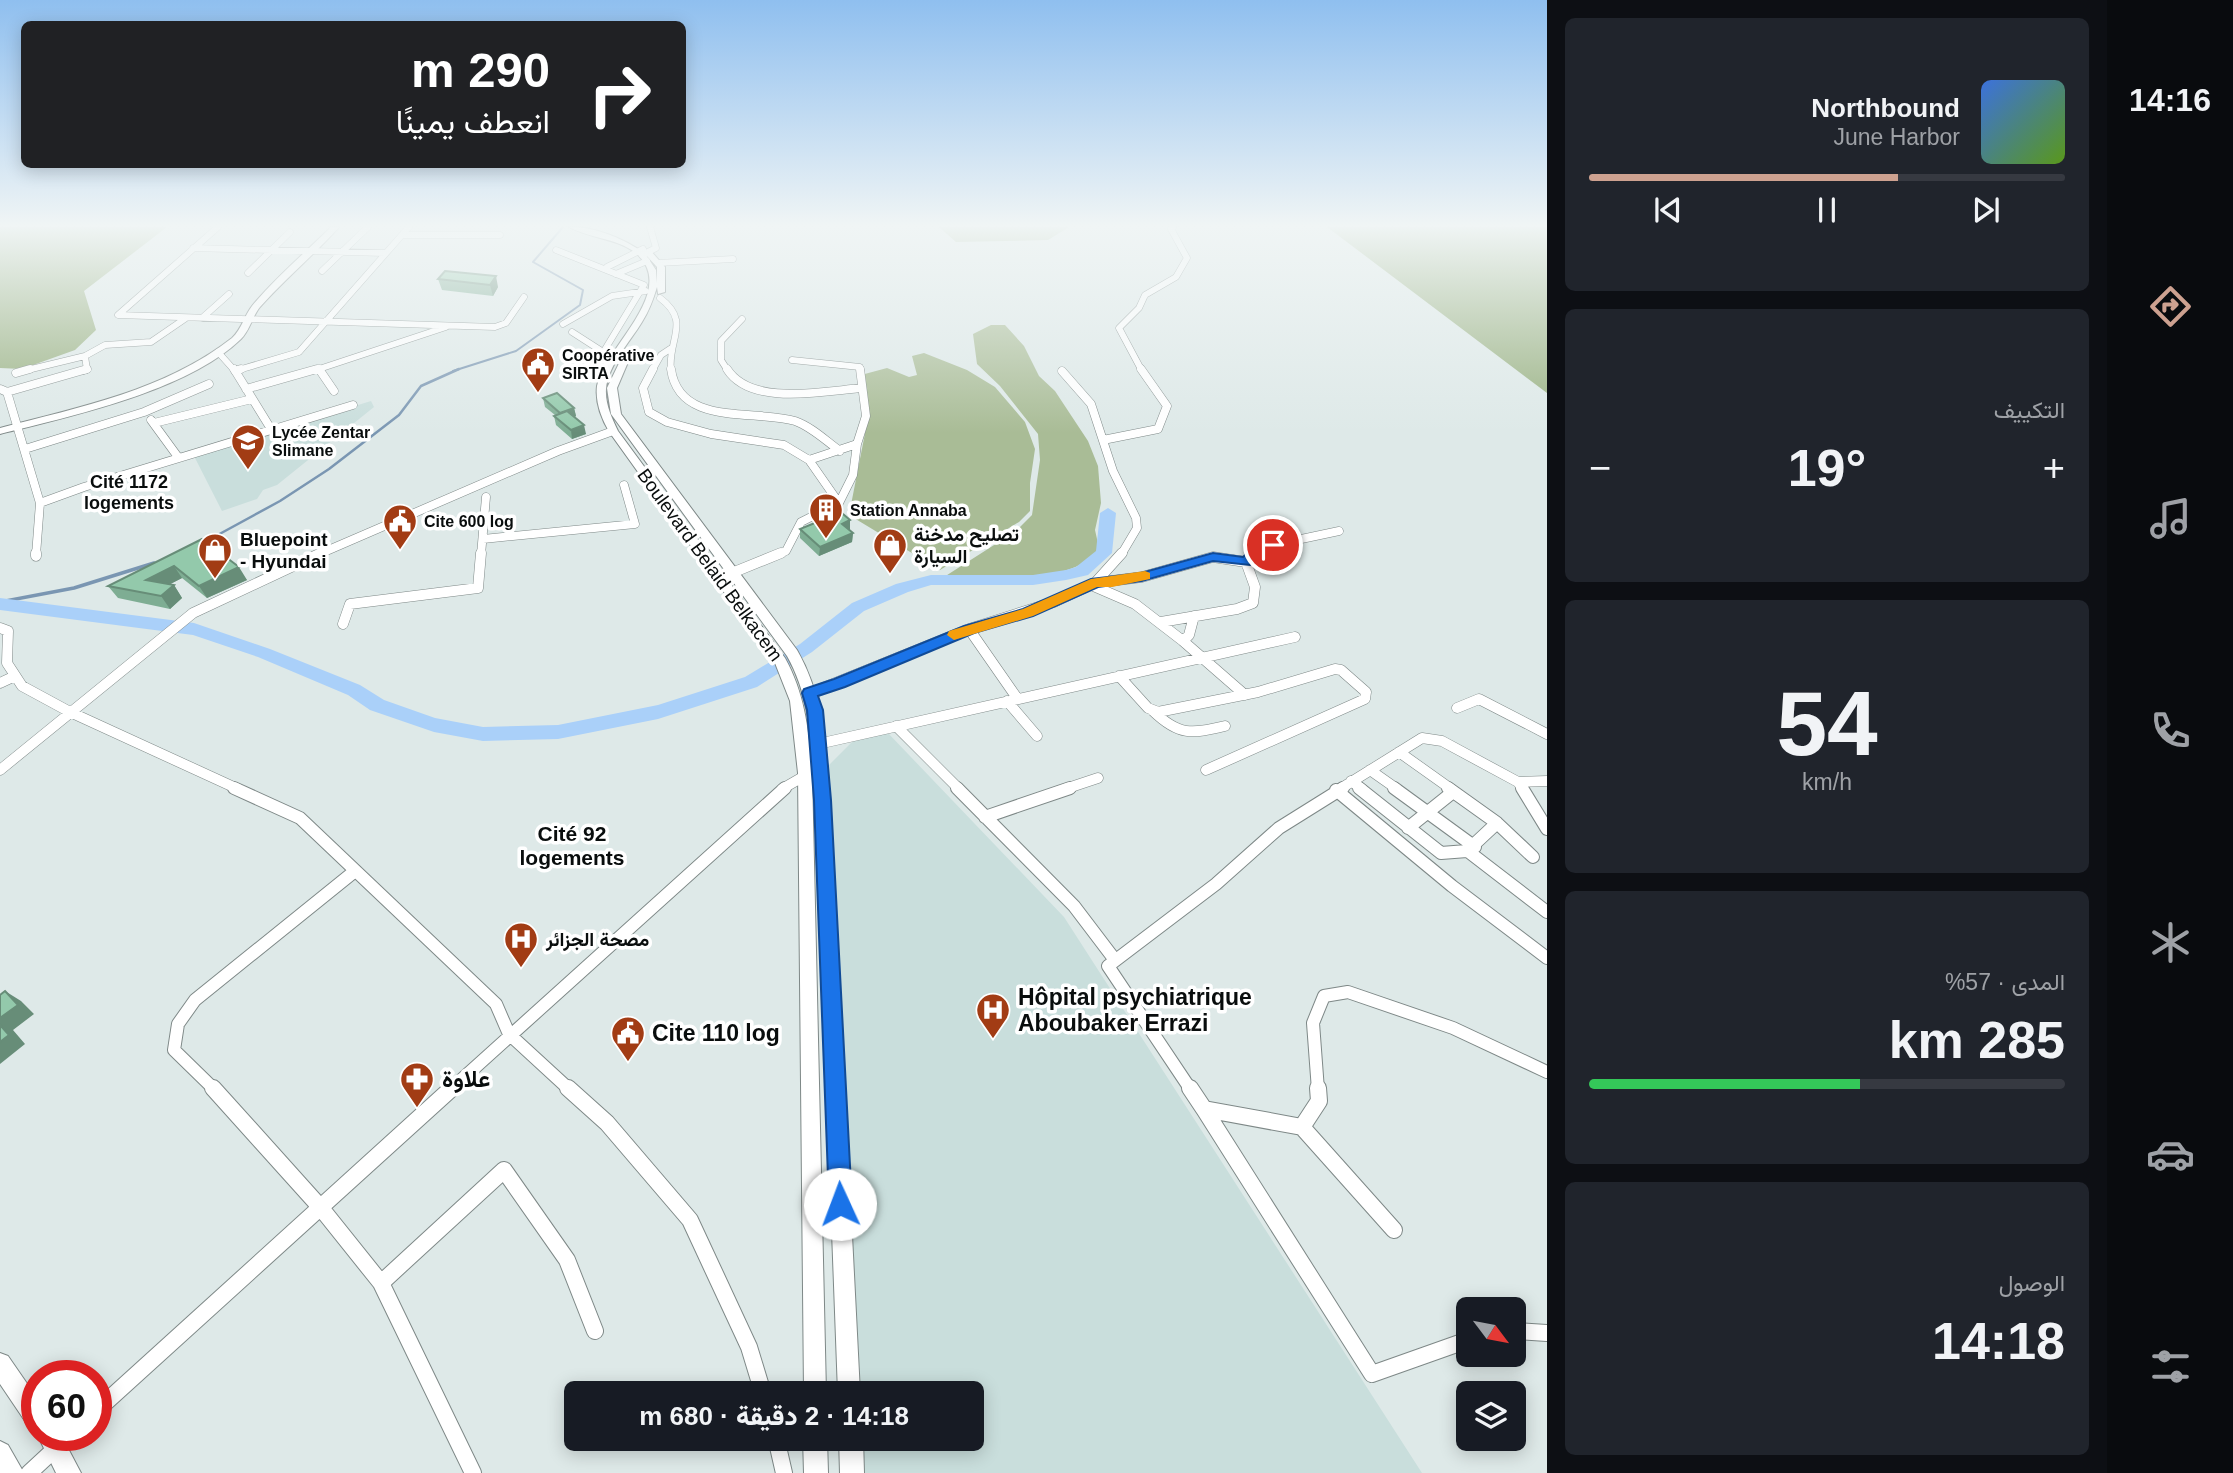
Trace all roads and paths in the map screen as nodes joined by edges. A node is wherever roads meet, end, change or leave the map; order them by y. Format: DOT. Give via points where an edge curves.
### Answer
graph roads {
  1 [pos="137,296"];
  2 [pos="227,296"];
  3 [pos="266,296"];
  4 [pos="349,296"];
  5 [pos="613,296"];
  6 [pos="645,296"];
  7 [pos="647,296"];
  8 [pos="648,296"];
  9 [pos="657,296"];
  10 [pos="1145,296"];
  11 [pos="524,297"];
  12 [pos="186,318"];
  13 [pos="202,318"];
  14 [pos="742,318"];
  15 [pos="250,319"];
  16 [pos="327,321"];
  17 [pos="563,324"];
  18 [pos="450,325"];
  19 [pos="572,332"];
  20 [pos="670,349"];
  21 [pos="604,351"];
  22 [pos="218,352"];
  23 [pos="85,356"];
  24 [pos="614,359"];
  25 [pos="792,360"];
  26 [pos="319,369"];
  27 [pos="235,371"];
  28 [pos="1062,371"];
  29 [pos="16,373"];
  30 [pos="209,384"];
  31 [pos="862,388"];
  32 [pos="246,389"];
  33 [pos="3,391"];
  34 [pos="334,391"];
  35 [pos="252,399"];
  36 [pos="353,405"];
  37 [pos="144,412"];
  38 [pos="155,423"];
  39 [pos="18,426"];
  40 [pos="271,429"];
  41 [pos="0,431"];
  42 [pos="613,431"];
  43 [pos="1103,440"];
  44 [pos="857,444"];
  45 [pos="25,449"];
  46 [pos="840,451"];
  47 [pos="178,457"];
  48 [pos="809,460"];
  49 [pos="624,485"];
  50 [pos="486,497"];
  51 [pos="40,503"];
  52 [pos="839,503"];
  53 [pos="1339,531"];
  54 [pos="483,539"];
  55 [pos="36,556"];
  56 [pos="1246,562"];
  57 [pos="734,573"];
  58 [pos="722,577"];
  59 [pos="1093,584"];
  60 [pos="1194,616"];
  61 [pos="1161,622"];
  62 [pos="343,624"];
  63 [pos="0,628"];
  64 [pos="969,629"];
  65 [pos="1295,637"];
  66 [pos="1183,641"];
  67 [pos="1201,660"];
  68 [pos="790,662"];
  69 [pos="15,676"];
  70 [pos="1119,676"];
  71 [pos="0,683"];
  72 [pos="810,693"];
  73 [pos="1245,695"];
  74 [pos="1012,699"];
  75 [pos="1457,708"];
  76 [pos="1153,711"];
  77 [pos="70,712"];
  78 [pos="896,726"];
  79 [pos="1226,726"];
  80 [pos="1547,734"];
  81 [pos="1037,736"];
  82 [pos="818,744"];
  83 [pos="1399,752"];
  84 [pos="0,770"];
  85 [pos="812,770"];
  86 [pos="1206,770"];
  87 [pos="1370,770"];
  88 [pos="1098,778"];
  89 [pos="1351,781"];
  90 [pos="1547,781"];
  91 [pos="1518,782"];
  92 [pos="1336,790"];
  93 [pos="1453,792"];
  94 [pos="1427,812"];
  95 [pos="985,817"];
  96 [pos="1497,823"];
  97 [pos="1408,828"];
  98 [pos="1547,828"];
  99 [pos="1472,850"];
  100 [pos="1532,857"];
  101 [pos="355,871"];
  102 [pos="1547,912"];
  103 [pos="1547,958"];
  104 [pos="1115,960"];
  105 [pos="509,1034"];
  106 [pos="1547,1072"];
  107 [pos="1204,1110"];
  108 [pos="1302,1127"];
  109 [pos="321,1208"];
  110 [pos="1394,1230"];
  111 [pos="381,1283"];
  112 [pos="595,1331"];
  113 [pos="1526,1332"];
  114 [pos="1547,1334"];
  115 [pos="1456,1344"];
  116 [pos="0,1364"];
  117 [pos="759,1381"];
  118 [pos="814,1381"];
  119 [pos="848,1381"];
  120 [pos="21,1395"];
  121 [pos="112,1397"];
  122 [pos="48,1451"];
  123 [pos="62,1451"];
  124 [pos="779,1451"];
  125 [pos="815,1451"];
  126 [pos="851,1451"];
  127 [pos="0,1453"];
  128 [pos="471,1472"];
  129 [pos="12,1473"];
  130 [pos="29,1473"];
  131 [pos="69,1473"];
  132 [pos="784,1473"];
  133 [pos="816,1473"];
  134 [pos="852,1473"];
  1 -- 12 [label="street" via="118,315"];
  2 -- 13 [label="street"];
  3 -- 15 [label="main road"];
  4 -- 16 [label="street"];
  5 -- 17 [label="street"];
  6 -- 21 [label="street"];
  7 -- 57 [label="main road, Boulevard Belaid Belkacem" via="612,388 617,414"];
  8 -- 24 [label="main road, Boulevard Belaid Belkacem" via="646,309"];
  9 -- 20 [label="street" via="670,303 678,316 679,327"];
  10 -- 43 [label="street" via="1119,328 1167,406 1162,424 1158,429"];
  11 -- 18 [label="street" via="503,326"];
  12 -- 13 [label="street"];
  12 -- 23 [label="street" via="151,342 105,345"];
  13 -- 15 [label="street"];
  14 -- 31 [label="street" via="721,341 722,362 732,376 753,390 777,394"];
  15 -- 16 [label="street"];
  15 -- 22 [label="main road" via="239,336"];
  16 -- 18 [label="street"];
  16 -- 27 [label="street" via="295,355"];
  18 -- 26 [label="street"];
  19 -- 21 [label="street"];
  20 -- 46 [label="street" via="672,382 686,401 722,412 797,422"];
  20 -- 48 [label="street" via="661,355 643,388 649,412 711,434 784,445"];
  21 -- 24 [label="street"];
  22 -- 27 [label="street"];
  22 -- 39 [label="main road" via="126,397"];
  23 -- 29 [label="street"];
  23 -- 33 [label="street" via="87,370"];
  24 -- 42 [label="main road, Boulevard Belaid Belkacem" via="602,390"];
  25 -- 31 [label="street" via="860,366"];
  26 -- 32 [label="street"];
  26 -- 34 [label="street"];
  27 -- 32 [label="street"];
  28 -- 43 [label="street" via="1091,404"];
  30 -- 37 [label="street"];
  31 -- 44 [label="street" via="866,416"];
  32 -- 35 [label="street"];
  33 -- 39 [label="street"];
  35 -- 38 [label="street"];
  35 -- 40 [label="street"];
  36 -- 40 [label="street"];
  37 -- 38 [label="street"];
  37 -- 45 [label="street"];
  38 -- 47 [label="street"];
  39 -- 41 [label="main road"];
  39 -- 45 [label="street"];
  40 -- 47 [label="street"];
  42 -- 58 [label="main road, Boulevard Belaid Belkacem"];
  42 -- 77 [label="street" via="336,546 194,613"];
  43 -- 59 [label="street" via="1137,528 1117,561"];
  44 -- 46 [label="street"];
  44 -- 52 [label="street" via="851,482"];
  45 -- 51 [label="street"];
  46 -- 48 [label="street"];
  47 -- 51 [label="street"];
  48 -- 52 [label="street"];
  49 -- 54 [label="street" via="635,524"];
  50 -- 54 [label="street"];
  51 -- 55 [label="street"];
  52 -- 57 [label="street" via="801,523 786,551"];
  53 -- 56 [label="street" via="1273,545"];
  54 -- 62 [label="street" via="478,588 350,604"];
  56 -- 59 [label="street" via="1213,557 1142,577"];
  56 -- 60 [label="street" via="1256,595 1253,603"];
  57 -- 58 [label="street"];
  57 -- 68 [label="main road, Boulevard Belaid Belkacem"];
  58 -- 68 [label="main road, Boulevard Belaid Belkacem"];
  59 -- 61 [label="street"];
  59 -- 64 [label="street" via="1028,612"];
  60 -- 61 [label="street"];
  60 -- 66 [label="street"];
  61 -- 66 [label="street"];
  63 -- 69 [label="street" via="8,631 7,663"];
  64 -- 72 [label="street"];
  64 -- 74 [label="street"];
  65 -- 67 [label="street"];
  66 -- 67 [label="street"];
  67 -- 70 [label="street"];
  67 -- 73 [label="street"];
  68 -- 72 [label="main road, Boulevard Belaid Belkacem"];
  68 -- 85 [label="main road, Boulevard Belaid Belkacem"];
  69 -- 71 [label="street"];
  69 -- 77 [label="street" via="22,686"];
  70 -- 74 [label="street"];
  70 -- 76 [label="street"];
  72 -- 82 [label="main road, Boulevard Belaid Belkacem"];
  73 -- 76 [label="street"];
  73 -- 86 [label="street" via="1335,668 1367,696"];
  74 -- 78 [label="street"];
  74 -- 81 [label="street"];
  75 -- 80 [label="street" via="1479,699"];
  76 -- 79 [label="street" via="1171,730 1180,732"];
  77 -- 84 [label="street"];
  77 -- 101 [label="street" via="300,818"];
  78 -- 82 [label="street"];
  78 -- 95 [label="street"];
  82 -- 85 [label="main road, Boulevard Belaid Belkacem"];
  83 -- 87 [label="street"];
  83 -- 91 [label="street" via="1423,738 1434,738"];
  83 -- 93 [label="street"];
  85 -- 105 [label="street" via="783,789"];
  85 -- 118 [label="main road, Boulevard Belaid Belkacem"];
  85 -- 119 [label="main road, Boulevard Belaid Belkacem"];
  87 -- 89 [label="street"];
  87 -- 94 [label="street"];
  88 -- 95 [label="street"];
  89 -- 92 [label="street"];
  89 -- 97 [label="street"];
  90 -- 91 [label="street"];
  91 -- 98 [label="street"];
  92 -- 103 [label="street"];
  92 -- 104 [label="street" via="1279,828 1216,884"];
  93 -- 94 [label="street"];
  93 -- 96 [label="street"];
  94 -- 97 [label="street"];
  94 -- 99 [label="street"];
  95 -- 104 [label="street" via="1074,906"];
  96 -- 99 [label="street"];
  96 -- 100 [label="street"];
  97 -- 99 [label="street" via="1441,853"];
  99 -- 102 [label="street"];
  101 -- 105 [label="street" via="496,1004"];
  101 -- 109 [label="street" via="195,1000 178,1024 174,1050 230,1104"];
  104 -- 107 [label="street" via="1108,966"];
  105 -- 109 [label="street"];
  105 -- 117 [label="street" via="607,1123 690,1220 749,1347"];
  106 -- 108 [label="street" via="1453,1028 1348,992 1324,996 1313,1023 1319,1101"];
  107 -- 108 [label="street"];
  107 -- 115 [label="street" via="1372,1374"];
  108 -- 110 [label="street"];
  109 -- 111 [label="street"];
  109 -- 121 [label="street"];
  111 -- 112 [label="street" via="504,1170 567,1260"];
  111 -- 128 [label="street"];
  113 -- 114 [label="street"];
  116 -- 120 [label="main road"];
  122 -- 130 [label="street"];
  123 -- 131 [label="main road"];
  124 -- 132 [label="street"];
  125 -- 133 [label="main road"];
  126 -- 134 [label="main road"];
  127 -- 129 [label="main road"];
}
